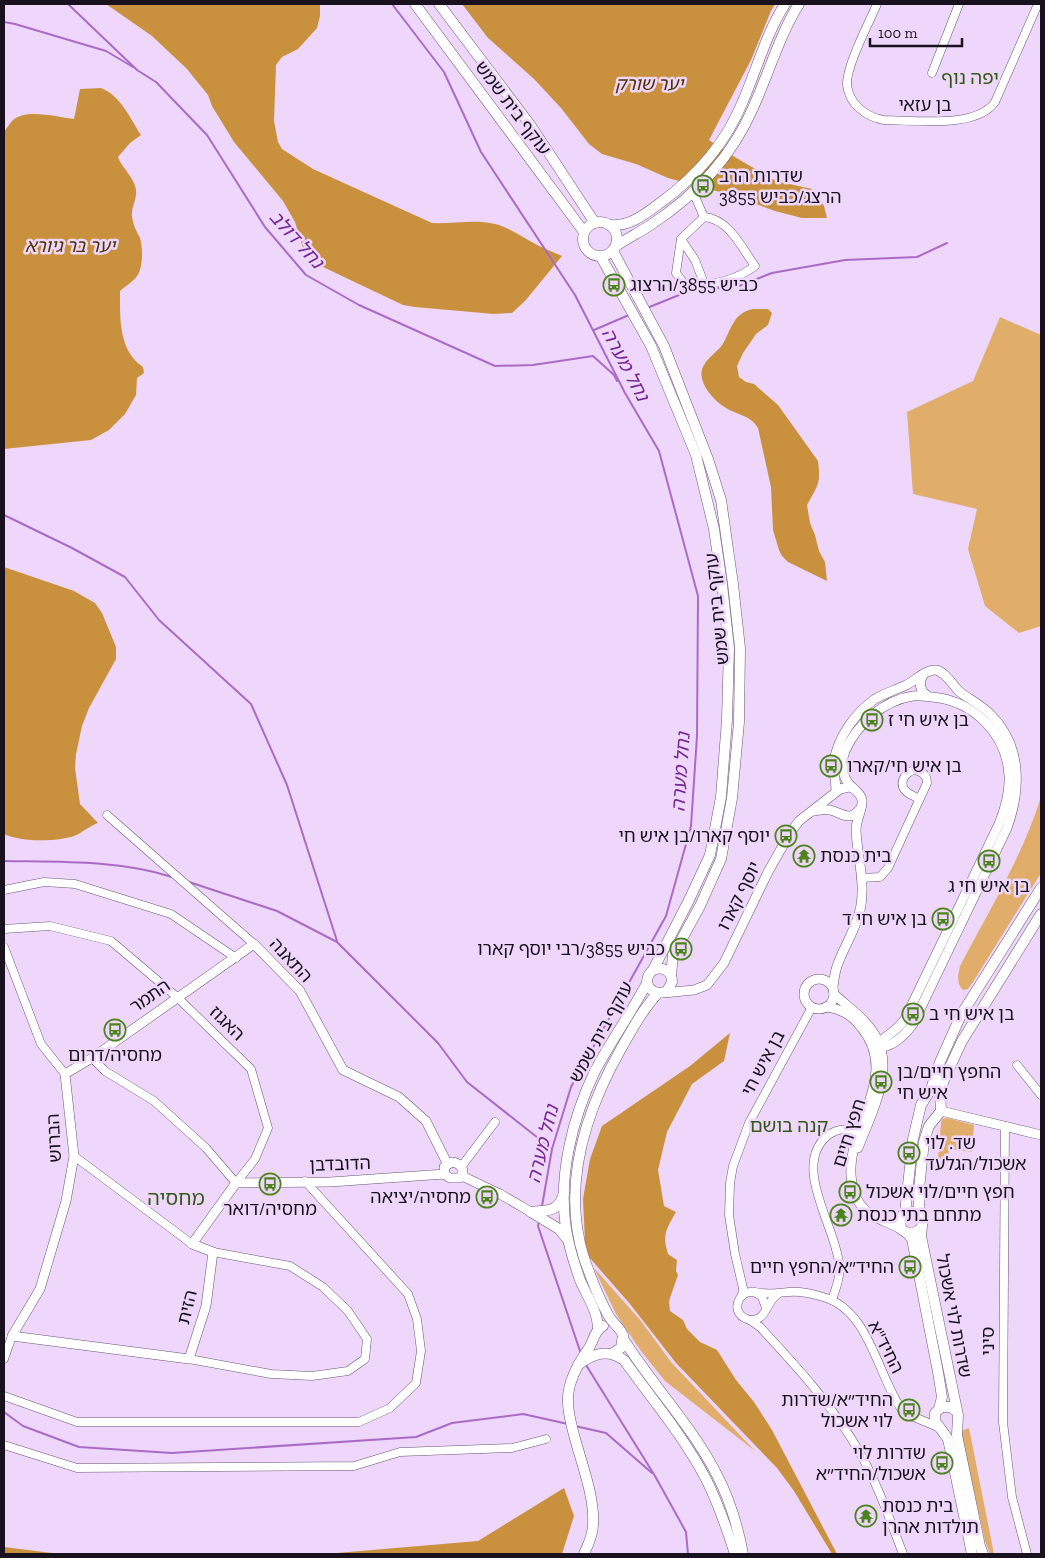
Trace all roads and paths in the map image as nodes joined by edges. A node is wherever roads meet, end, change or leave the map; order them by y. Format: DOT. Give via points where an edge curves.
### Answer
graph roads {
  1 [pos="415,4"];
  2 [pos="439,4"];
  3 [pos="785,4"];
  4 [pos="799,4"];
  5 [pos="878,4"];
  6 [pos="959,4"];
  7 [pos="1038,4"];
  8 [pos="932,73"];
  9 [pos="693,192"];
  10 [pos="704,217"];
  11 [pos="595,222"];
  12 [pos="609,225"];
  13 [pos="584,232"];
  14 [pos="681,239"];
  15 [pos="614,248"];
  16 [pos="601,257"];
  17 [pos="705,286"];
  18 [pos="923,675"];
  19 [pos="945,676"];
  20 [pos="933,697"];
  21 [pos="853,788"];
  22 [pos="836,792"];
  23 [pos="919,799"];
  24 [pos="860,810"];
  25 [pos="811,812"];
  26 [pos="107,815"];
  27 [pos="840,815"];
  28 [pos="856,830"];
  29 [pos="861,878"];
  30 [pos="1041,888"];
  31 [pos="4,890"];
  32 [pos="1041,914"];
  33 [pos="4,929"];
  34 [pos="254,944"];
  35 [pos="4,947"];
  36 [pos="236,958"];
  37 [pos="838,964"];
  38 [pos="653,970"];
  39 [pos="672,976"];
  40 [pos="823,980"];
  41 [pos="647,983"];
  42 [pos="694,990"];
  43 [pos="833,991"];
  44 [pos="661,993"];
  45 [pos="177,997"];
  46 [pos="812,1007"];
  47 [pos="826,1007"];
  48 [pos="878,1046"];
  49 [pos="92,1058"];
  50 [pos="1017,1065"];
  51 [pos="65,1074"];
  52 [pos="1041,1095"];
  53 [pos="926,1100"];
  54 [pos="921,1111"];
  55 [pos="938,1111"];
  56 [pos="495,1122"];
  57 [pos="1005,1126"];
  58 [pos="861,1132"];
  59 [pos="1041,1135"];
  60 [pos="74,1156"];
  61 [pos="448,1163"];
  62 [pos="462,1171"];
  63 [pos="445,1174"];
  64 [pos="305,1181"];
  65 [pos="236,1183"];
  66 [pos="565,1190"];
  67 [pos="531,1212"];
  68 [pos="903,1214"];
  69 [pos="919,1215"];
  70 [pos="878,1220"];
  71 [pos="921,1228"];
  72 [pos="906,1232"];
  73 [pos="568,1241"];
  74 [pos="192,1244"];
  75 [pos="213,1252"];
  76 [pos="742,1282"];
  77 [pos="753,1292"];
  78 [pos="778,1294"];
  79 [pos="742,1296"];
  80 [pos="832,1300"];
  81 [pos="765,1311"];
  82 [pos="750,1320"];
  83 [pos="616,1326"];
  84 [pos="596,1334"];
  85 [pos="766,1334"];
  86 [pos="12,1336"];
  87 [pos="624,1340"];
  88 [pos="607,1353"];
  89 [pos="4,1359"];
  90 [pos="189,1359"];
  91 [pos="578,1365"];
  92 [pos="4,1396"];
  93 [pos="938,1409"];
  94 [pos="956,1411"];
  95 [pos="908,1413"];
  96 [pos="957,1423"];
  97 [pos="940,1428"];
  98 [pos="546,1439"];
  99 [pos="4,1445"];
  100 [pos="584,1554"];
  101 [pos="735,1554"];
  102 [pos="743,1554"];
  103 [pos="904,1554"];
  104 [pos="972,1554"];
  105 [pos="983,1554"];
  106 [pos="1028,1554"];
  1 -- 13 [label="main road, עוקף בית שמש"];
  2 -- 11 [label="main road, עוקף בית שמש" via="531,126"];
  3 -- 12 [label="main road" via="773,24 742,102 717,147 687,182 645,214 625,224"];
  4 -- 9 [label="main road" via="784,30 746,124 727,154"];
  5 -- 7 [label="street, בן עזאי" via="848,76 853,101 874,118 884,120 957,121 982,114 992,107"];
  6 -- 8 [label="street"];
  9 -- 10 [label="street"];
  9 -- 15 [label="main road"];
  10 -- 14 [label="street"];
  10 -- 17 [label="street" via="727,226 755,266 742,275"];
  11 -- 12 [label="main road"];
  11 -- 13 [label="main road"];
  12 -- 15 [label="main road" via="616,234"];
  13 -- 16 [label="main road" via="584,247"];
  14 -- 17 [label="street" via="695,260"];
  14 -- 17 [label="street" via="676,273 685,285"];
  15 -- 16 [label="main road"];
  15 -- 39 [label="main road, עוקף בית שמש" via="664,346 721,500 740,648 739,722 732,798 721,859 673,955"];
  16 -- 38 [label="main road, עוקף בית שמש" via="651,346 696,456 714,529 729,648 721,797 710,855"];
  18 -- 19 [label="street" via="934,670"];
  18 -- 20 [label="street" via="920,687 924,694"];
  18 -- 22 [label="street" via="887,692 855,717 834,760"];
  19 -- 20 [label="street" via="946,689"];
  19 -- 48 [label="street" via="957,690 990,713 1003,730 1016,763 1016,800 1006,828 913,1024 899,1040"];
  20 -- 21 [label="street" via="910,696 883,708 856,732 845,751 842,766 845,778"];
  20 -- 48 [label="street" via="967,708 991,727 1001,743 1008,765 1007,798 998,824 906,1019"];
  21 -- 22 [label="street" via="844,787"];
  21 -- 24 [label="street" via="862,800"];
  22 -- 25 [label="street, יוסף קארו"];
  22 -- 27 [label="street" via="832,802"];
  23 -- 29 [label="street" via="885,873 880,877"];
  24 -- 27 [label="street" via="852,816"];
  24 -- 28 [label="street"];
  25 -- 27 [label="street" via="828,810"];
  25 -- 42 [label="street, יוסף קארו" via="799,821 786,840 720,968 707,985"];
  26 -- 34 [label="street, התאנה"];
  27 -- 28 [label="street"];
  28 -- 29 [label="street"];
  29 -- 37 [label="street" via="858,917"];
  30 -- 53 [label="main road" via="961,1015"];
  31 -- 36 [label="street" via="44,882 74,884 172,914"];
  32 -- 55 [label="main road" via="962,1041 940,1091"];
  33 -- 45 [label="street, האגוז" via="50,926 111,941"];
  34 -- 36 [label="street, התמר"];
  34 -- 61 [label="street, התאנה" via="300,991 343,1070 399,1097 426,1121"];
  35 -- 51 [label="street" via="41,1044"];
  36 -- 45 [label="street, התמר"];
  37 -- 40 [label="street"];
  37 -- 43 [label="street"];
  38 -- 39 [label="main road" via="664,969"];
  38 -- 41 [label="main road"];
  39 -- 42 [label="street" via="681,987"];
  39 -- 44 [label="main road" via="670,989"];
  40 -- 43 [label="street"];
  40 -- 46 [label="street" via="811,981 805,988 806,1000"];
  41 -- 44 [label="main road" via="650,989"];
  41 -- 66 [label="main road, עוקף בית שמש" via="603,1057 582,1102 569,1146"];
  42 -- 44 [label="street, יוסף קארו"];
  43 -- 47 [label="street" via="832,1001"];
  43 -- 48 [label="street, חפץ חיים" via="862,1018 874,1033"];
  44 -- 83 [label="main road, עוקף בית שמש" via="643,1012 606,1077 590,1113 580,1148 576,1208 581,1244 600,1297"];
  45 -- 49 [label="street, התמר"];
  45 -- 65 [label="street, האגוז" via="251,1069 268,1128 255,1159"];
  46 -- 47 [label="street"];
  46 -- 76 [label="street, בן איש חי" via="749,1123 733,1166 729,1215"];
  47 -- 48 [label="street" via="837,1008 851,1016"];
  48 -- 58 [label="street, חפץ חיים" via="874,1088"];
  49 -- 51 [label="street, התמר"];
  49 -- 65 [label="street" via="105,1071 154,1101 206,1148"];
  50 -- 52 [label="street"];
  51 -- 60 [label="street, הברוש"];
  53 -- 54 [label="main road"];
  53 -- 55 [label="main road" via="932,1099"];
  54 -- 55 [label="main road" via="924,1117"];
  54 -- 68 [label="main road" via="913,1139"];
  55 -- 57 [label="street"];
  55 -- 69 [label="main road" via="924,1141"];
  56 -- 62 [label="street"];
  57 -- 59 [label="street"];
  57 -- 106 [label="street, סיני" via="1003,1422 1012,1498"];
  58 -- 70 [label="street, חפץ חיים" via="852,1156 852,1188 859,1204"];
  58 -- 80 [label="street" via="844,1129 830,1133 822,1140 812,1163 814,1180 840,1264"];
  60 -- 74 [label="street"];
  60 -- 86 [label="street, הברוש" via="66,1201 40,1289"];
  61 -- 62 [label="street" via="455,1162"];
  61 -- 63 [label="street" via="444,1167"];
  62 -- 63 [label="street" via="457,1179"];
  62 -- 67 [label="street"];
  63 -- 64 [label="street, הדובדבן"];
  64 -- 65 [label="street, הדובדבן"];
  64 -- 92 [label="street" via="408,1294 411,1302 421,1351 416,1382 390,1408 359,1422 77,1422"];
  65 -- 74 [label="street, האגוז"];
  66 -- 67 [label="main road" via="554,1209"];
  66 -- 73 [label="main road, עוקף בית שמש"];
  67 -- 73 [label="main road" via="558,1229"];
  68 -- 69 [label="main road" via="912,1211"];
  68 -- 70 [label="street" via="892,1221"];
  68 -- 72 [label="main road" via="900,1225"];
  69 -- 71 [label="main road"];
  70 -- 72 [label="street, חפץ חיים"];
  71 -- 72 [label="main road" via="915,1233"];
  71 -- 94 [label="main road, שדרות לוי אשכול"];
  72 -- 93 [label="main road, שדרות לוי אשכול" via="912,1239 931,1333 942,1397"];
  73 -- 84 [label="main road, עוקף בית שמש" via="596,1316"];
  74 -- 75 [label="street"];
  75 -- 90 [label="street, הזית" via="206,1306"];
  75 -- 90 [label="street" via="290,1266 324,1287 348,1311 367,1338 365,1359 348,1371 312,1376 271,1374"];
  76 -- 77 [label="street, בן איש חי"];
  76 -- 79 [label="street, בן איש חי"];
  77 -- 78 [label="street"];
  77 -- 79 [label="street"];
  77 -- 81 [label="street" via="764,1300"];
  78 -- 80 [label="street" via="791,1292"];
  78 -- 81 [label="street" via="770,1300"];
  79 -- 82 [label="street" via="738,1308 742,1316"];
  80 -- 95 [label="street, החיד\"א" via="846,1309 860,1326 898,1404"];
  81 -- 82 [label="street"];
  81 -- 85 [label="street" via="762,1323"];
  82 -- 85 [label="street"];
  83 -- 84 [label="main road" via="608,1324"];
  83 -- 87 [label="main road"];
  84 -- 88 [label="main road" via="596,1346"];
  84 -- 91 [label="main road"];
  85 -- 103 [label="street" via="832,1411 859,1452"];
  86 -- 89 [label="street, הברוש"];
  86 -- 90 [label="street"];
  87 -- 88 [label="main road" via="619,1351"];
  87 -- 102 [label="main road" via="695,1437 716,1473 730,1505"];
  88 -- 91 [label="main road" via="588,1358"];
  88 -- 101 [label="main road" via="624,1360 684,1444 712,1492"];
  91 -- 100 [label="main road" via="568,1398 593,1516 594,1526"];
  93 -- 94 [label="main road" via="947,1406"];
  93 -- 95 [label="street" via="922,1415"];
  93 -- 97 [label="main road" via="934,1417"];
  94 -- 96 [label="main road"];
  95 -- 97 [label="street, החיד\"א"];
  96 -- 97 [label="main road" via="949,1430"];
  96 -- 105 [label="main road"];
  97 -- 104 [label="main road" via="948,1439"];
  98 -- 99 [label="street" via="512,1448 400,1452 354,1466 77,1468"];
}
